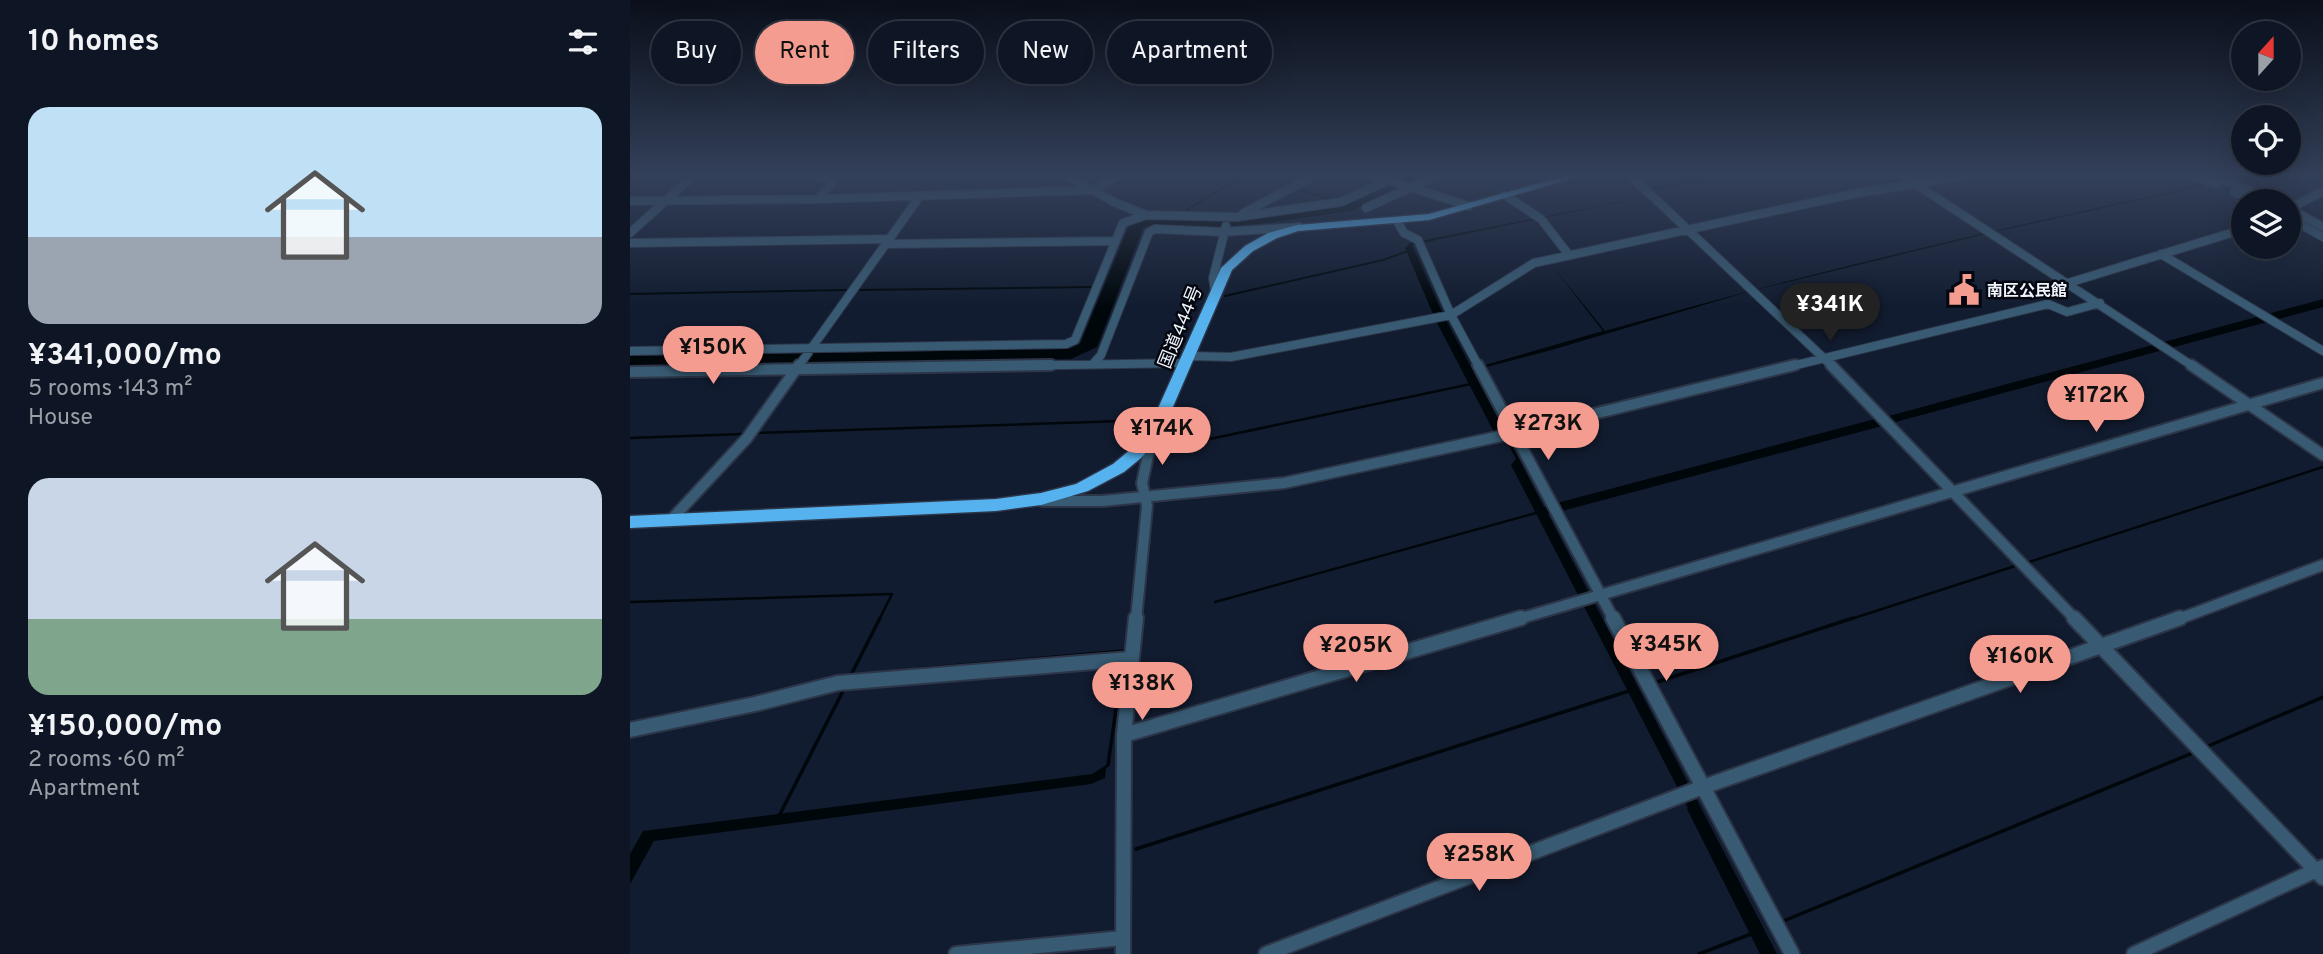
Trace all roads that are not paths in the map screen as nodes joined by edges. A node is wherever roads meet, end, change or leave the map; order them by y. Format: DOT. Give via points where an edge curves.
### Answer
graph roads {
  1 [pos="645,220"];
  2 [pos="903,220"];
  3 [pos="1133,220"];
  4 [pos="1174,220"];
  5 [pos="1189,220"];
  6 [pos="1234,220"];
  7 [pos="1407,220"];
  8 [pos="1541,220"];
  9 [pos="1677,220"];
  10 [pos="1740,220"];
  11 [pos="1970,220"];
  12 [pos="1397,221"];
  13 [pos="2301,225"];
  14 [pos="1298,227"];
  15 [pos="1224,230"];
  16 [pos="1688,230"];
  17 [pos="630,233"];
  18 [pos="2231,233"];
  19 [pos="2323,237"];
  20 [pos="1116,239"];
  21 [pos="887,241"];
  22 [pos="630,243"];
  23 [pos="2161,254"];
  24 [pos="1569,255"];
  25 [pos="2068,283"];
  26 [pos="1215,291"];
  27 [pos="2100,303"];
  28 [pos="1443,317"];
  29 [pos="1031,345"];
  30 [pos="808,350"];
  31 [pos="630,351"];
  32 [pos="2323,351"];
  33 [pos="1823,358"];
  34 [pos="1189,359"];
  35 [pos="1093,364"];
  36 [pos="1021,365"];
  37 [pos="796,367"];
  38 [pos="630,372"];
  39 [pos="2323,383"];
  40 [pos="2250,404"];
  41 [pos="1508,434"];
  42 [pos="1152,437"];
  43 [pos="2323,455"];
  44 [pos="1952,493"];
  45 [pos="1144,495"];
  46 [pos="1039,501"];
  47 [pos="670,520"];
  48 [pos="630,522"];
  49 [pos="2323,565"];
  50 [pos="1590,598"];
  51 [pos="2101,648"];
  52 [pos="1130,659"];
  53 [pos="630,730"];
  54 [pos="1124,735"];
  55 [pos="1699,789"];
  56 [pos="2321,872"];
  57 [pos="1123,946"];
  58 [pos="956,954"];
  59 [pos="1266,954"];
  60 [pos="1792,954"];
  61 [pos="2134,954"];
  1 -- 17 [label="street"];
  2 -- 21 [label="street"];
  3 -- 20 [label="street" via="1123,223"];
  4 -- 5 [label="street"];
  4 -- 15 [label="street"];
  4 -- 35 [label="street" via="1149,232 1101,355"];
  6 -- 15 [label="street"];
  7 -- 12 [label="highway, 国道444号"];
  8 -- 24 [label="street"];
  9 -- 16 [label="street"];
  10 -- 16 [label="street"];
  11 -- 25 [label="street"];
  12 -- 14 [label="highway, 国道444号"];
  12 -- 28 [label="street" via="1404,233 1418,242"];
  13 -- 19 [label="street"];
  14 -- 15 [label="street"];
  14 -- 26 [label="highway, 国道444号" via="1250,247 1227,268"];
  15 -- 26 [label="street" via="1213,278"];
  16 -- 24 [label="street"];
  16 -- 33 [label="street"];
  18 -- 23 [label="street"];
  20 -- 21 [label="street"];
  20 -- 29 [label="street" via="1075,340"];
  21 -- 22 [label="street"];
  21 -- 30 [label="street"];
  23 -- 25 [label="street"];
  23 -- 32 [label="street"];
  24 -- 28 [label="street" via="1534,263"];
  25 -- 27 [label="street"];
  26 -- 34 [label="highway, 国道444号"];
  27 -- 33 [label="street" via="2067,312 2049,304"];
  27 -- 40 [label="street"];
  28 -- 34 [label="street" via="1231,357"];
  28 -- 41 [label="street" via="1480,368"];
  29 -- 30 [label="street"];
  29 -- 36 [label="street"];
  30 -- 31 [label="street"];
  30 -- 37 [label="street"];
  33 -- 41 [label="street"];
  33 -- 44 [label="street"];
  34 -- 35 [label="street"];
  34 -- 42 [label="highway, 国道444号"];
  35 -- 36 [label="street"];
  36 -- 37 [label="street"];
  37 -- 38 [label="street"];
  37 -- 47 [label="street" via="747,438"];
  39 -- 40 [label="street"];
  40 -- 43 [label="street"];
  40 -- 44 [label="street"];
  41 -- 45 [label="street" via="1284,482"];
  41 -- 50 [label="street" via="1555,509"];
  42 -- 45 [label="street" via="1142,483"];
  42 -- 46 [label="highway, 国道444号" via="1112,474 1069,494"];
  44 -- 50 [label="street"];
  44 -- 51 [label="street"];
  45 -- 46 [label="street" via="1102,501"];
  45 -- 52 [label="street" via="1147,506"];
  46 -- 47 [label="highway, 国道444号"];
  47 -- 48 [label="highway, 国道444号"];
  49 -- 51 [label="street"];
  50 -- 54 [label="street"];
  50 -- 55 [label="street"];
  51 -- 55 [label="street"];
  51 -- 56 [label="street"];
  52 -- 53 [label="street" via="838,683"];
  52 -- 54 [label="street"];
  54 -- 57 [label="street"];
  55 -- 59 [label="street"];
  55 -- 60 [label="street"];
  56 -- 61 [label="street"];
  57 -- 58 [label="street"];
}
